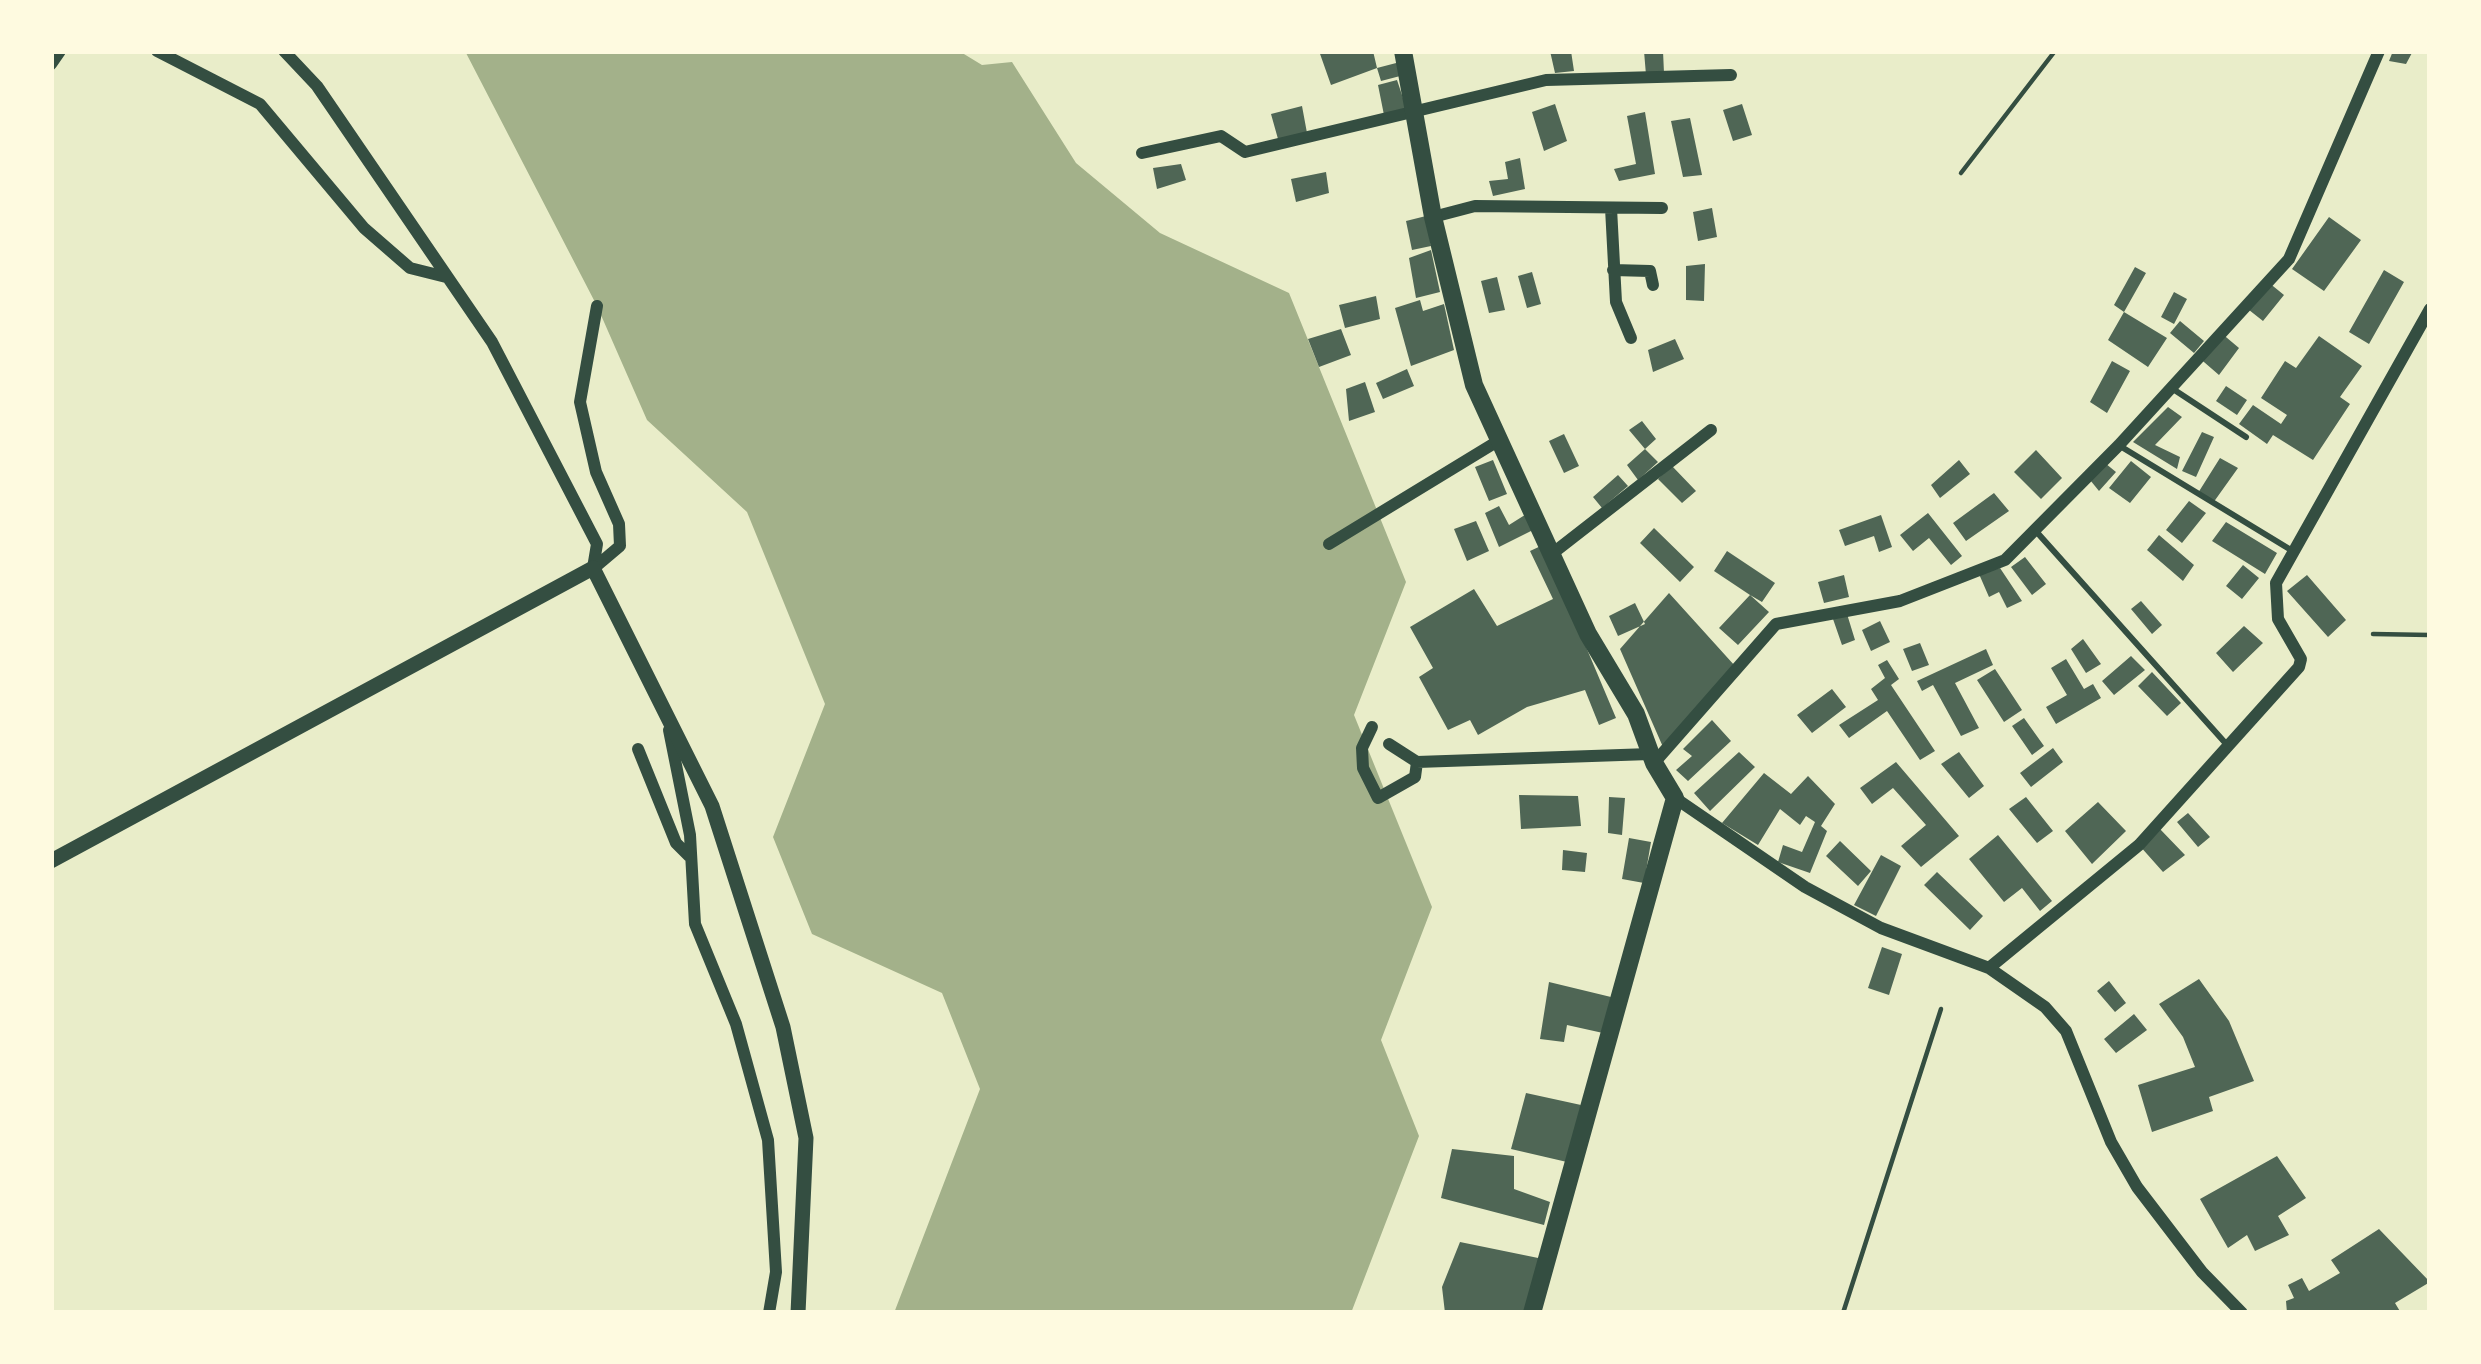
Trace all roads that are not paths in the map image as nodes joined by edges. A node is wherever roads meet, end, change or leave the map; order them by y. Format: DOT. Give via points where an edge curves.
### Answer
graph roads {
  1 [pos="60,51"];
  2 [pos="157,51"];
  3 [pos="284,51"];
  4 [pos="1403,51"];
  5 [pos="2379,51"];
  6 [pos="51,64"];
  7 [pos="1731,75"];
  8 [pos="1414,114"];
  9 [pos="1142,153"];
  10 [pos="1611,208"];
  11 [pos="1662,208"];
  12 [pos="1432,217"];
  13 [pos="1613,270"];
  14 [pos="447,278"];
  15 [pos="1653,285"];
  16 [pos="597,306"];
  17 [pos="2430,309"];
  18 [pos="1630,338"];
  19 [pos="2170,387"];
  20 [pos="1711,430"];
  21 [pos="2246,437"];
  22 [pos="1498,441"];
  23 [pos="2120,446"];
  24 [pos="2034,530"];
  25 [pos="1329,544"];
  26 [pos="2291,550"];
  27 [pos="1553,553"];
  28 [pos="593,568"];
  29 [pos="667,720"];
  30 [pos="1372,727"];
  31 [pos="1389,744"];
  32 [pos="2228,746"];
  33 [pos="638,749"];
  34 [pos="1652,759"];
  35 [pos="1417,762"];
  36 [pos="1676,798"];
  37 [pos="689,856"];
  38 [pos="51,861"];
  39 [pos="1989,968"];
  40 [pos="776,1239"];
  41 [pos="802,1245"];
  42 [pos="770,1313"];
  43 [pos="798,1313"];
  44 [pos="1532,1313"];
  45 [pos="2242,1313"];
  1 -- 6 [label="street"];
  2 -- 14 [label="street" via="260,104 364,228 410,268"];
  3 -- 14 [label="street" via="317,86"];
  4 -- 8 [label="main road"];
  5 -- 19 [label="street" via="2289,259"];
  7 -- 8 [label="street" via="1546,80"];
  8 -- 9 [label="street" via="1244,152 1221,136"];
  8 -- 12 [label="main road"];
  10 -- 11 [label="street"];
  10 -- 12 [label="street" via="1475,206"];
  10 -- 13 [label="street"];
  12 -- 22 [label="main road" via="1474,385"];
  13 -- 15 [label="street" via="1649,271"];
  13 -- 18 [label="street"];
  14 -- 28 [label="street" via="568,481 597,544"];
  16 -- 28 [label="street" via="580,402 620,546"];
  17 -- 26 [label="street"];
  19 -- 21 [label="lane"];
  19 -- 23 [label="street"];
  20 -- 27 [label="street"];
  22 -- 25 [label="street"];
  22 -- 27 [label="main road"];
  23 -- 24 [label="street"];
  23 -- 26 [label="lane"];
  24 -- 32 [label="lane"];
  24 -- 34 [label="street" via="2005,560 1900,601 1776,624"];
  26 -- 32 [label="street" via="2276,603 2299,667"];
  27 -- 34 [label="main road"];
  28 -- 29 [label="street"];
  28 -- 38 [label="street"];
  29 -- 37 [label="street"];
  29 -- 41 [label="street" via="712,806 783,1027 806,1138"];
  30 -- 35 [label="street" via="1363,768 1378,798 1415,777"];
  31 -- 35 [label="street"];
  32 -- 39 [label="street" via="2139,845"];
  33 -- 37 [label="street" via="676,843"];
  34 -- 35 [label="street"];
  34 -- 36 [label="main road"];
  36 -- 39 [label="street" via="1805,887 1881,928"];
  36 -- 44 [label="main road"];
  37 -- 40 [label="street" via="695,924 736,1024 768,1140"];
  39 -- 45 [label="street" via="2066,1030 2137,1187"];
  40 -- 41 [label="street"];
  40 -- 42 [label="street"];
  41 -- 43 [label="street"];
}
